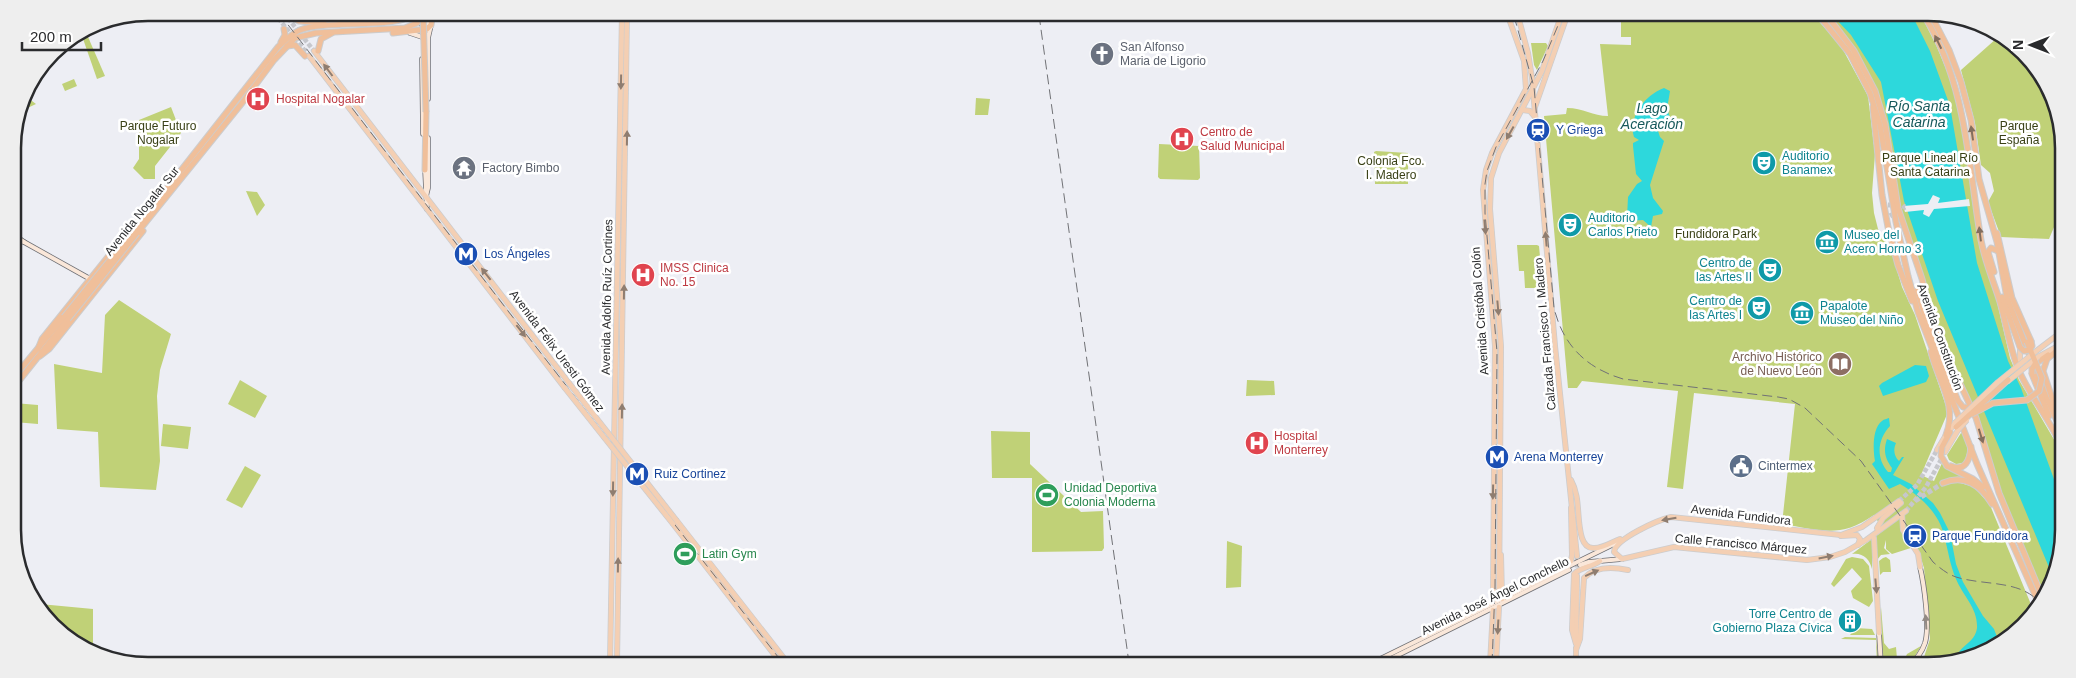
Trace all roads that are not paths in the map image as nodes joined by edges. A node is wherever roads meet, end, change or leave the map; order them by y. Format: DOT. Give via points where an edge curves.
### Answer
graph roads {
  1 [pos="299,21"];
  2 [pos="398,21"];
  3 [pos="418,21"];
  4 [pos="424,21"];
  5 [pos="432,21"];
  6 [pos="622,21"];
  7 [pos="627,21"];
  8 [pos="1510,21"];
  9 [pos="1519,21"];
  10 [pos="1559,21"];
  11 [pos="1565,21"];
  12 [pos="1823,21"];
  13 [pos="1831,21"];
  14 [pos="1926,21"];
  15 [pos="1934,21"];
  16 [pos="329,25"];
  17 [pos="431,25"];
  18 [pos="284,29"];
  19 [pos="371,30"];
  20 [pos="422,31"];
  21 [pos="336,32"];
  22 [pos="408,32"];
  23 [pos="422,37"];
  24 [pos="286,46"];
  25 [pos="278,47"];
  26 [pos="316,51"];
  27 [pos="307,56"];
  28 [pos="1533,90"];
  29 [pos="1874,101"];
  30 [pos="1534,109"];
  31 [pos="1523,110"];
  32 [pos="1535,118"];
  33 [pos="1499,153"];
  34 [pos="1490,158"];
  35 [pos="425,170"];
  36 [pos="425,183"];
  37 [pos="418,187"];
  38 [pos="1891,196"];
  39 [pos="426,197"];
  40 [pos="158,199"];
  41 [pos="160,206"];
  42 [pos="426,209"];
  43 [pos="136,231"];
  44 [pos="24,242"];
  45 [pos="1912,250"];
  46 [pos="2000,250"];
  47 [pos="108,256"];
  48 [pos="117,263"];
  49 [pos="1488,268"];
  50 [pos="91,279"];
  51 [pos="100,285"];
  52 [pos="1496,286"];
  53 [pos="499,290"];
  54 [pos="82,291"];
  55 [pos="493,295"];
  56 [pos="89,298"];
  57 [pos="1918,312"];
  58 [pos="66,318"];
  59 [pos="2055,336"];
  60 [pos="1928,339"];
  61 [pos="2029,342"];
  62 [pos="1941,344"];
  63 [pos="2044,344"];
  64 [pos="2020,348"];
  65 [pos="38,349"];
  66 [pos="2055,349"];
  67 [pos="2055,350"];
  68 [pos="2055,351"];
  69 [pos="40,356"];
  70 [pos="2018,366"];
  71 [pos="21,368"];
  72 [pos="21,378"];
  73 [pos="2008,380"];
  74 [pos="2055,404"];
  75 [pos="1971,408"];
  76 [pos="1972,414"];
  77 [pos="2055,415"];
  78 [pos="615,423"];
  79 [pos="1956,426"];
  80 [pos="604,427"];
  81 [pos="2055,433"];
  82 [pos="1946,435"];
  83 [pos="1971,444"];
  84 [pos="1942,449"];
  85 [pos="1947,464"];
  86 [pos="1569,477"];
  87 [pos="1943,483"];
  88 [pos="1991,497"];
  89 [pos="1572,505"];
  90 [pos="1493,510"];
  91 [pos="1997,510"];
  92 [pos="1500,516"];
  93 [pos="675,522"];
  94 [pos="1877,528"];
  95 [pos="1834,535"];
  96 [pos="2016,537"];
  97 [pos="1626,538"];
  98 [pos="1874,538"];
  99 [pos="1618,542"];
  100 [pos="1858,545"];
  101 [pos="1578,556"];
  102 [pos="1622,559"];
  103 [pos="1600,561"];
  104 [pos="1571,562"];
  105 [pos="1581,562"];
  106 [pos="1920,567"];
  107 [pos="1628,570"];
  108 [pos="1577,576"];
  109 [pos="2032,587"];
  110 [pos="2039,590"];
  111 [pos="2036,596"];
  112 [pos="1501,599"];
  113 [pos="1492,607"];
  114 [pos="1499,607"];
  115 [pos="1879,633"];
  116 [pos="1576,644"];
  117 [pos="1399,650"];
  118 [pos="1576,650"];
  119 [pos="1404,652"];
  120 [pos="1386,656"];
  121 [pos="1395,656"];
  122 [pos="1490,656"];
  123 [pos="1496,656"];
  124 [pos="1576,656"];
  125 [pos="1880,656"];
  126 [pos="1918,656"];
  127 [pos="610,657"];
  128 [pos="617,657"];
  129 [pos="776,657"];
  130 [pos="783,657"];
  1 -- 16 [label="highway"];
  2 -- 16 [label="highway, Avenida Nogalar Sur"];
  3 -- 19 [label="highway, Avenida Nogalar Sur" via="405,28"];
  4 -- 35 [label="highway, bridge"];
  5 -- 17 [label="highway"];
  6 -- 78 [label="main road, Avenida Adolfo Ruíz Cortines, one-way"];
  128 -- 7 [label="main road, Avenida Adolfo Ruíz Cortines, one-way"];
  8 -- 34 [label="main road, Avenida Cristóbal Colón" via="1524,61 1526,89"];
  9 -- 28 [label="main road, Calzada Francisco I. Madero"];
  10 -- 28 [label="main road, Avenida Cristóbal Colón"];
  11 -- 30 [label="main road, Calzada Francisco I. Madero"];
  12 -- 29 [label="highway, Avenida Constitución" via="1850,54"];
  13 -- 45 [label="highway, Avenida Constitución" via="1859,58 1878,100 1885,124 1898,208"];
  81 -- 14 [label="highway, one-way" via="2015,361 1981,241 1958,95 1946,58"];
  46 -- 15 [label="highway, one-way" via="1979,179 1971,120 1961,82"];
  16 -- 25 [label="highway, Avenida Nogalar Sur" via="299,30"];
  17 -- 20 [label="highway"];
  17 -- 39 [label="main road" via="428,38"];
  18 -- 25 [label="highway" via="285,36"];
  19 -- 21 [label="highway, Avenida Nogalar Sur"];
  19 -- 22 [label="highway"];
  20 -- 22 [label="highway"];
  20 -- 23 [label="main road"];
  21 -- 24 [label="highway, Avenida Nogalar Sur" via="301,36"];
  21 -- 26 [label="highway" via="321,39"];
  22 -- 23 [label="main road"];
  23 -- 35 [label="main road"];
  24 -- 27 [label="highway" via="295,45"];
  24 -- 41 [label="highway, Avenida Nogalar Sur"];
  25 -- 40 [label="highway, Avenida Nogalar Sur"];
  37 -- 26 [label="main road, Avenida Félix Uresti Gómez, one-way"];
  27 -- 42 [label="main road, Avenida Félix Uresti Gómez"];
  28 -- 30 [label="main road, Calzada Francisco I. Madero"];
  28 -- 31 [label="main road, Avenida Cristóbal Colón"];
  29 -- 38 [label="highway, Avenida Constitución"];
  29 -- 57 [label="highway" via="1873,116 1888,218 1898,265"];
  30 -- 32 [label="main road, Calzada Francisco I. Madero"];
  31 -- 32 [label="main road" via="1530,111"];
  31 -- 33 [label="main road, Avenida Cristóbal Colón, one-way"];
  86 -- 32 [label="main road, Calzada Francisco I. Madero, one-way"];
  33 -- 34 [label="main road"];
  33 -- 52 [label="main road, Avenida Cristóbal Colón" via="1490,192"];
  34 -- 49 [label="main road, Avenida Cristóbal Colón, one-way" via="1483,190"];
  35 -- 36 [label="main road"];
  36 -- 37 [label="main road"];
  36 -- 39 [label="main road"];
  37 -- 39 [label="main road, Avenida Félix Uresti Gómez"];
  38 -- 45 [label="highway"];
  38 -- 57 [label="highway, Avenida Constitución"];
  39 -- 42 [label="main road"];
  53 -- 39 [label="main road, Avenida Félix Uresti Gómez, one-way"];
  40 -- 43 [label="highway, Avenida Nogalar Sur"];
  40 -- 47 [label="highway"];
  41 -- 43 [label="highway, Avenida Nogalar Sur"];
  41 -- 48 [label="highway"];
  42 -- 55 [label="main road, Avenida Félix Uresti Gómez"];
  43 -- 58 [label="highway, Avenida Nogalar Sur, bridge"];
  44 -- 50 [label="main road"];
  45 -- 62 [label="highway, Avenida Constitución"];
  46 -- 61 [label="highway" via="2012,298"];
  46 -- 64 [label="highway" via="1990,249 1988,254"];
  46 -- 77 [label="highway" via="2004,289 2011,310"];
  47 -- 48 [label="highway" via="110,263"];
  47 -- 50 [label="highway"];
  48 -- 51 [label="highway"];
  49 -- 52 [label="main road"];
  49 -- 90 [label="main road, Avenida Cristóbal Colón, one-way" via="1495,346"];
  50 -- 51 [label="main road"];
  50 -- 54 [label="highway"];
  51 -- 56 [label="highway"];
  52 -- 92 [label="main road, Avenida Cristóbal Colón, one-way" via="1501,346"];
  53 -- 55 [label="main road"];
  53 -- 93 [label="main road, Avenida Félix Uresti Gómez, bridge"];
  54 -- 56 [label="highway" via="89,292"];
  54 -- 65 [label="highway" via="42,339"];
  55 -- 93 [label="main road, Avenida Félix Uresti Gómez, one-way, bridge"];
  56 -- 69 [label="highway"];
  57 -- 60 [label="highway, Avenida Constitución"];
  58 -- 65 [label="highway, Avenida Nogalar Sur"];
  58 -- 69 [label="highway, Avenida Nogalar Sur"];
  59 -- 63 [label="main road"];
  60 -- 82 [label="highway" via="1950,407 1951,422"];
  60 -- 83 [label="highway, Avenida Constitución"];
  61 -- 63 [label="main road"];
  61 -- 64 [label="highway, bridge" via="2032,346 2029,350"];
  61 -- 76 [label="highway, bridge" via="2042,378 2039,390 2027,400 1994,403"];
  62 -- 75 [label="highway" via="1919,289 1917,292 1927,323 1958,401 1963,407"];
  62 -- 96 [label="highway, Avenida Constitución, one-way" via="1976,418 1996,486"];
  63 -- 70 [label="main road, bridge"];
  64 -- 70 [label="main road, bridge"];
  65 -- 71 [label="highway, Avenida Nogalar Sur"];
  66 -- 73 [label="main road, bridge" via="2038,357"];
  67 -- 81 [label="highway, bridge" via="2032,369"];
  68 -- 74 [label="highway" via="2046,361 2044,373"];
  69 -- 72 [label="highway, Avenida Nogalar Sur"];
  70 -- 75 [label="main road, bridge"];
  73 -- 76 [label="main road, bridge"];
  73 -- 79 [label="highway, bridge"];
  75 -- 79 [label="main road, bridge"];
  76 -- 79 [label="main road, bridge"];
  78 -- 80 [label="main road"];
  78 -- 127 [label="main road, Avenida Adolfo Ruíz Cortines, one-way"];
  79 -- 82 [label="main road"];
  79 -- 84 [label="highway"];
  82 -- 84 [label="main road"];
  83 -- 85 [label="highway" via="1966,465 1956,467"];
  83 -- 88 [label="highway, Avenida Constitución"];
  84 -- 85 [label="highway, bridge" via="1941,456"];
  85 -- 88 [label="highway" via="1978,482"];
  86 -- 89 [label="main road, Calzada Francisco I. Madero"];
  86 -- 97 [label="main road" via="1576,491 1582,536 1587,546 1600,548"];
  87 -- 91 [label="highway" via="1956,479 1973,483"];
  88 -- 91 [label="highway, Avenida Constitución"];
  89 -- 101 [label="main road, Calzada Francisco I. Madero"];
  89 -- 104 [label="main road"];
  90 -- 92 [label="main road"];
  90 -- 113 [label="main road, Avenida Cristóbal Colón"];
  91 -- 109 [label="highway, Avenida Constitución"];
  92 -- 112 [label="main road, Avenida Cristóbal Colón"];
  93 -- 129 [label="main road, Avenida Félix Uresti Gómez"];
  93 -- 130 [label="main road, Avenida Félix Uresti Gómez"];
  94 -- 95 [label="main road, Avenida Fundidora" via="1900,502 1858,529"];
  95 -- 97 [label="main road, Avenida Fundidora, one-way" via="1672,517"];
  95 -- 100 [label="main road" via="1846,538 1857,535 1860,539"];
  96 -- 109 [label="highway"];
  96 -- 110 [label="highway, Avenida Constitución"];
  97 -- 99 [label="main road, Avenida Fundidora"];
  98 -- 115 [label="main road, one-way"];
  99 -- 102 [label="main road" via="1614,552"];
  99 -- 105 [label="main road, Avenida Fundidora"];
  102 -- 100 [label="main road, Calle Francisco Márquez, one-way" via="1674,547 1807,560 1830,557"];
  100 -- 106 [label="main road, Calle Francisco Márquez" via="1904,512 1903,530 1918,554"];
  102 -- 103 [label="main road, Avenida José Ángel Conchello"];
  103 -- 113 [label="main road, Avenida José Ángel Conchello" via="1582,564"];
  103 -- 116 [label="main road" via="1574,574 1572,630"];
  105 -- 112 [label="main road, Avenida José Ángel Conchello"];
  126 -- 106 [label="main road, one-way" via="1926,638"];
  118 -- 107 [label="main road, one-way" via="1580,639 1584,578 1591,572 1606,569"];
  108 -- 116 [label="main road"];
  109 -- 111 [label="highway, Avenida Constitución"];
  112 -- 113 [label="main road, Avenida José Ángel Conchello"];
  113 -- 117 [label="main road, Avenida José Ángel Conchello"];
  113 -- 119 [label="main road, Avenida José Ángel Conchello"];
  113 -- 122 [label="main road, Avenida Cristóbal Colón"];
  114 -- 123 [label="main road, one-way"];
  115 -- 125 [label="main road"];
  116 -- 118 [label="main road"];
  117 -- 119 [label="main road"];
  117 -- 120 [label="main road, Avenida José Ángel Conchello"];
  118 -- 124 [label="main road"];
  119 -- 121 [label="main road, Avenida José Ángel Conchello"];
}
